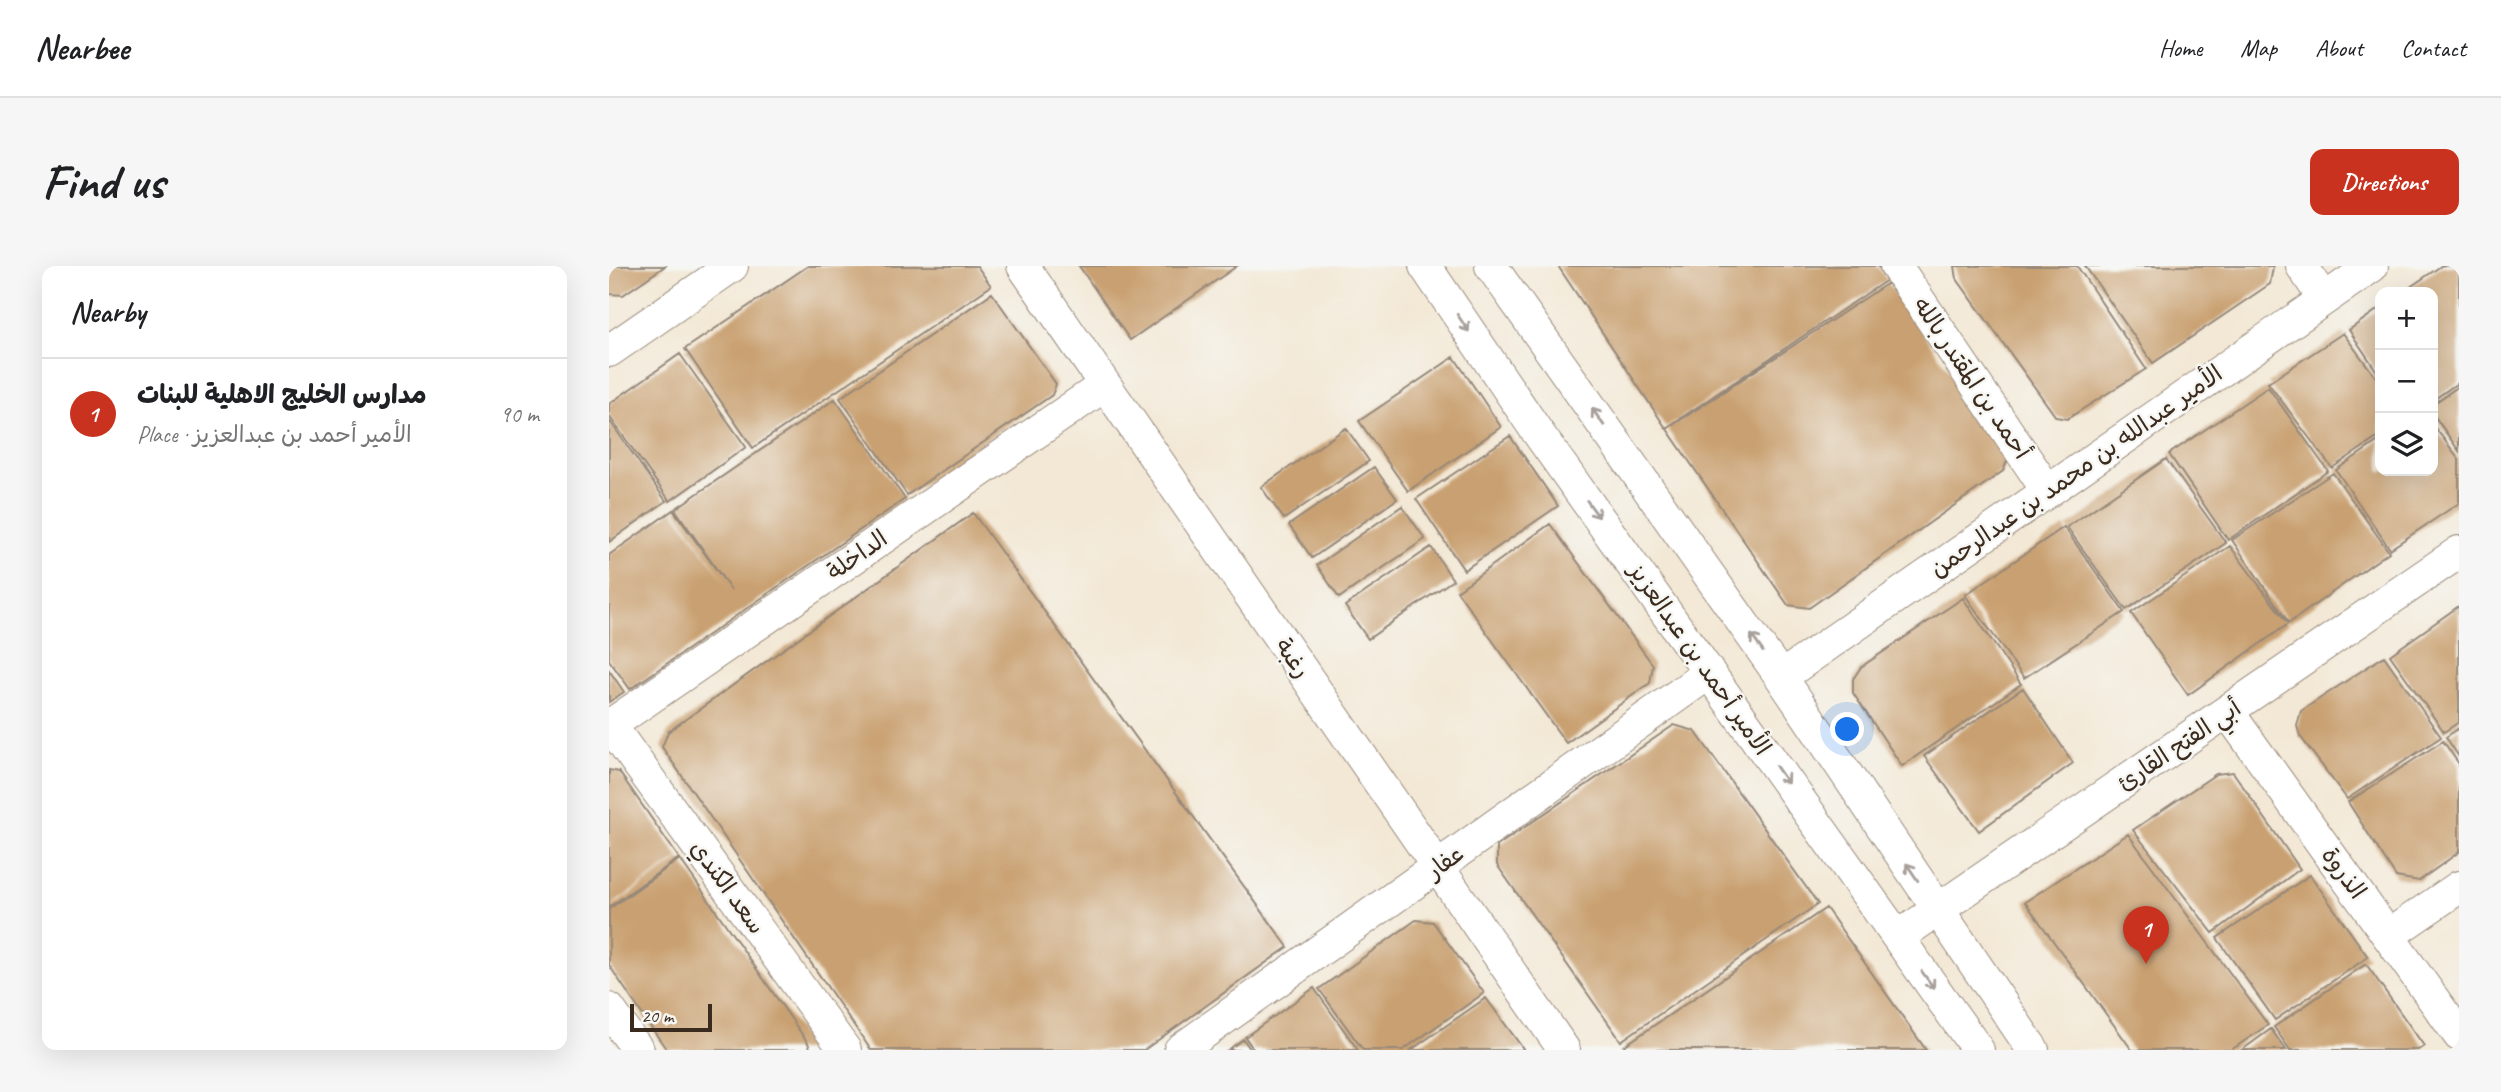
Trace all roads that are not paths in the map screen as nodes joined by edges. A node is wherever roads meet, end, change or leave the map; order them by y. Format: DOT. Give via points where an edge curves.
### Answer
graph roads {
  1 [pos="733,266"];
  2 [pos="1023,266"];
  3 [pos="1425,266"];
  4 [pos="1491,266"];
  5 [pos="1896,266"];
  6 [pos="2302,266"];
  7 [pos="2372,266"];
  8 [pos="2324,299"];
  9 [pos="610,348"];
  10 [pos="1105,384"];
  11 [pos="2047,490"];
  12 [pos="2459,552"];
  13 [pos="1709,673"];
  14 [pos="1781,677"];
  15 [pos="2228,712"];
  16 [pos="609,725"];
  17 [pos="1438,867"];
  18 [pos="2459,887"];
  19 [pos="1938,910"];
  20 [pos="2389,935"];
  21 [pos="1898,937"];
  22 [pos="609,1009"];
  23 [pos="2459,1035"];
  24 [pos="638,1050"];
  25 [pos="845,1050"];
  26 [pos="1179,1050"];
  27 [pos="1564,1050"];
  28 [pos="1978,1050"];
  29 [pos="2033,1050"];
  1 -- 9 [label="street"];
  2 -- 10 [label="street, رغبة"];
  3 -- 13 [label="street, الأمير أحمد بن عبدالعزيز, one-way"];
  14 -- 4 [label="street, one-way"];
  5 -- 11 [label="street, أحمد بن المقتدر بالله"];
  6 -- 8 [label="street"];
  7 -- 8 [label="street, الأمير عبدالله بن محمد بن عبدالرحمن"];
  8 -- 11 [label="street, الأمير عبدالله بن محمد بن عبدالرحمن"];
  10 -- 16 [label="street, الداخلة"];
  10 -- 17 [label="street, رغبة"];
  11 -- 14 [label="street, الأمير عبدالله بن محمد بن عبدالرحمن"];
  12 -- 15 [label="street, أبي الفتح القارئ"];
  13 -- 17 [label="street, عفار"];
  13 -- 21 [label="street, الأمير أحمد بن عبدالعزيز, one-way"];
  19 -- 14 [label="street, one-way"];
  15 -- 19 [label="street, أبي الفتح القارئ"];
  15 -- 20 [label="street, الذروة"];
  16 -- 25 [label="street, سعد الكندي"];
  17 -- 26 [label="street, عفار"];
  17 -- 27 [label="street, رغبة"];
  18 -- 20 [label="street"];
  19 -- 21 [label="street, أبي الفتح القارئ"];
  19 -- 29 [label="street"];
  20 -- 23 [label="street, الذروة"];
  21 -- 28 [label="street, الأمير أحمد بن عبدالعزيز, one-way"];
  22 -- 24 [label="street"];
}
